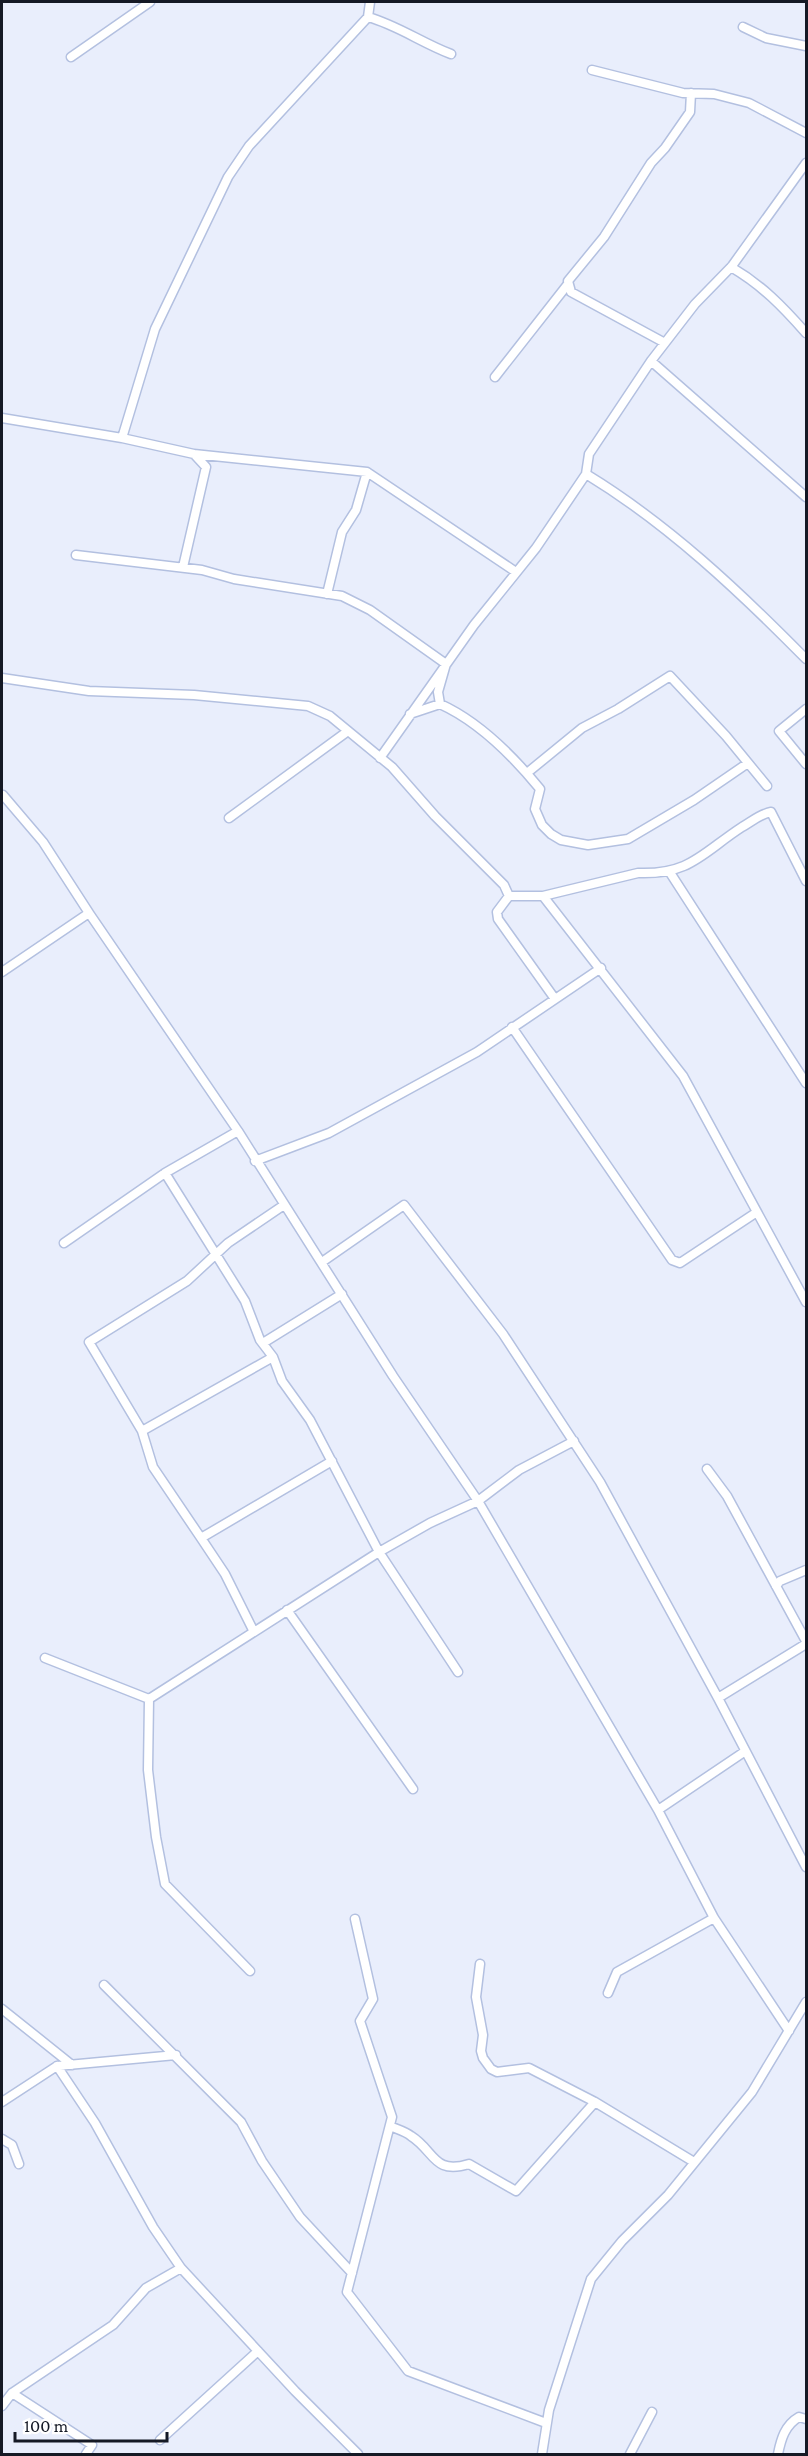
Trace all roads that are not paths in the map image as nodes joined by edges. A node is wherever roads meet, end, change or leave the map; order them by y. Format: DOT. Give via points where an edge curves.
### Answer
graph roads {
  1 [pos="150,2"];
  2 [pos="370,2"];
  3 [pos="368,17"];
  4 [pos="744,27"];
  5 [pos="807,45"];
  6 [pos="451,54"];
  7 [pos="71,57"];
  8 [pos="591,70"];
  9 [pos="691,93"];
  10 [pos="807,133"];
  11 [pos="807,163"];
  12 [pos="731,267"];
  13 [pos="568,284"];
  14 [pos="807,333"];
  15 [pos="665,343"];
  16 [pos="651,361"];
  17 [pos="495,377"];
  18 [pos="2,418"];
  19 [pos="122,438"];
  20 [pos="194,454"];
  21 [pos="368,472"];
  22 [pos="586,474"];
  23 [pos="807,496"];
  24 [pos="76,555"];
  25 [pos="183,567"];
  26 [pos="516,572"];
  27 [pos="327,594"];
  28 [pos="807,659"];
  29 [pos="446,664"];
  30 [pos="2,678"];
  31 [pos="440,704"];
  32 [pos="807,709"];
  33 [pos="409,714"];
  34 [pos="348,731"];
  35 [pos="380,758"];
  36 [pos="748,764"];
  37 [pos="807,764"];
  38 [pos="527,773"];
  39 [pos="768,786"];
  40 [pos="3,795"];
  41 [pos="229,818"];
  42 [pos="669,871"];
  43 [pos="807,881"];
  44 [pos="543,896"];
  45 [pos="509,897"];
  46 [pos="89,913"];
  47 [pos="601,968"];
  48 [pos="2,972"];
  49 [pos="555,999"];
  50 [pos="512,1027"];
  51 [pos="807,1083"];
  52 [pos="238,1131"];
  53 [pos="255,1161"];
  54 [pos="165,1173"];
  55 [pos="284,1205"];
  56 [pos="757,1212"];
  57 [pos="64,1243"];
  58 [pos="215,1257"];
  59 [pos="321,1262"];
  60 [pos="342,1293"];
  61 [pos="807,1302"];
  62 [pos="263,1343"];
  63 [pos="273,1358"];
  64 [pos="142,1431"];
  65 [pos="574,1441"];
  66 [pos="332,1461"];
  67 [pos="707,1469"];
  68 [pos="478,1501"];
  69 [pos="201,1538"];
  70 [pos="379,1552"];
  71 [pos="807,1570"];
  72 [pos="776,1586"];
  73 [pos="287,1610"];
  74 [pos="253,1630"];
  75 [pos="807,1642"];
  76 [pos="45,1658"];
  77 [pos="458,1672"];
  78 [pos="718,1698"];
  79 [pos="149,1699"];
  80 [pos="744,1752"];
  81 [pos="413,1789"];
  82 [pos="658,1810"];
  83 [pos="807,1867"];
  84 [pos="714,1918"];
  85 [pos="355,1919"];
  86 [pos="480,1964"];
  87 [pos="249,1971"];
  88 [pos="104,1984"];
  89 [pos="608,1993"];
  90 [pos="807,2002"];
  91 [pos="2,2009"];
  92 [pos="789,2031"];
  93 [pos="176,2055"];
  94 [pos="72,2065"];
  95 [pos="57,2066"];
  96 [pos="2,2102"];
  97 [pos="595,2102"];
  98 [pos="390,2126"];
  99 [pos="2,2139"];
  100 [pos="694,2162"];
  101 [pos="19,2164"];
  102 [pos="181,2268"];
  103 [pos="352,2272"];
  104 [pos="258,2351"];
  105 [pos="12,2393"];
  106 [pos="2,2406"];
  107 [pos="652,2412"];
  108 [pos="807,2419"];
  109 [pos="546,2423"];
  110 [pos="160,2440"];
  111 [pos="86,2454"];
  112 [pos="358,2454"];
  113 [pos="542,2454"];
  114 [pos="630,2454"];
  115 [pos="778,2454"];
  1 -- 7 [label="street"];
  2 -- 3 [label="street"];
  3 -- 6 [label="street"];
  3 -- 19 [label="street" via="249,146 228,177 155,329"];
  4 -- 5 [label="street" via="766,38"];
  8 -- 9 [label="street"];
  9 -- 10 [label="street" via="714,94 749,104"];
  9 -- 13 [label="street" via="690,112"];
  11 -- 12 [label="street"];
  12 -- 14 [label="street" via="781,303"];
  12 -- 15 [label="street"];
  13 -- 15 [label="street" via="571,292"];
  13 -- 17 [label="street"];
  15 -- 16 [label="street"];
  16 -- 22 [label="street" via="589,454"];
  16 -- 23 [label="street"];
  18 -- 19 [label="street"];
  19 -- 20 [label="street"];
  20 -- 21 [label="street"];
  20 -- 25 [label="street" via="206,466"];
  21 -- 26 [label="street"];
  21 -- 27 [label="street" via="356,510 342,532"];
  22 -- 26 [label="street"];
  22 -- 28 [label="street" via="623,496 744,596"];
  24 -- 25 [label="street"];
  25 -- 27 [label="street"];
  26 -- 29 [label="street"];
  27 -- 29 [label="street" via="342,596 370,610"];
  29 -- 31 [label="street" via="438,692"];
  29 -- 33 [label="street"];
  30 -- 34 [label="street" via="89,691 308,706 330,716"];
  31 -- 33 [label="street"];
  31 -- 38 [label="street" via="462,714"];
  32 -- 37 [label="street" via="779,731"];
  33 -- 35 [label="street"];
  34 -- 35 [label="street"];
  34 -- 41 [label="street"];
  35 -- 45 [label="street" via="504,885"];
  36 -- 38 [label="street" via="670,676 582,728"];
  36 -- 38 [label="street" via="628,838 588,845 561,840 542,825 535,809 540,789"];
  36 -- 39 [label="street"];
  40 -- 46 [label="street" via="44,842"];
  42 -- 43 [label="street" via="688,866 771,812"];
  42 -- 44 [label="street" via="638,873"];
  42 -- 51 [label="street"];
  44 -- 45 [label="street"];
  44 -- 47 [label="street"];
  45 -- 49 [label="street" via="497,912 498,919"];
  46 -- 48 [label="street"];
  46 -- 52 [label="street"];
  47 -- 49 [label="street"];
  47 -- 56 [label="street" via="683,1076"];
  49 -- 50 [label="street"];
  50 -- 53 [label="street" via="477,1052 329,1133"];
  50 -- 56 [label="street" via="672,1260 680,1263"];
  52 -- 53 [label="street"];
  52 -- 54 [label="street"];
  53 -- 55 [label="street"];
  54 -- 57 [label="street"];
  54 -- 58 [label="street"];
  55 -- 58 [label="street"];
  55 -- 59 [label="street"];
  56 -- 61 [label="street"];
  58 -- 62 [label="street" via="245,1301"];
  58 -- 64 [label="street" via="187,1281 89,1342"];
  59 -- 60 [label="street"];
  59 -- 65 [label="street" via="405,1205 503,1334"];
  60 -- 62 [label="street"];
  60 -- 68 [label="street"];
  62 -- 63 [label="street"];
  63 -- 64 [label="street"];
  63 -- 66 [label="street" via="282,1381 310,1420"];
  64 -- 69 [label="street" via="153,1467"];
  65 -- 68 [label="street" via="519,1470"];
  65 -- 78 [label="street"];
  66 -- 69 [label="street"];
  66 -- 70 [label="street"];
  67 -- 72 [label="street" via="727,1496"];
  68 -- 70 [label="street"];
  68 -- 82 [label="street"];
  69 -- 74 [label="street" via="225,1574"];
  70 -- 73 [label="street"];
  70 -- 77 [label="street"];
  71 -- 72 [label="street"];
  72 -- 75 [label="street"];
  73 -- 74 [label="street"];
  73 -- 81 [label="street"];
  74 -- 79 [label="street"];
  75 -- 78 [label="street"];
  76 -- 79 [label="street"];
  78 -- 80 [label="street"];
  79 -- 87 [label="street" via="148,1770 165,1884"];
  80 -- 82 [label="street"];
  80 -- 83 [label="street"];
  82 -- 84 [label="street"];
  84 -- 89 [label="street" via="617,1972"];
  84 -- 92 [label="street"];
  85 -- 98 [label="street" via="373,1999 360,2021 392,2117"];
  86 -- 97 [label="street" via="476,1997 483,2035 481,2051 486,2063 497,2072 529,2068"];
  88 -- 93 [label="street"];
  90 -- 92 [label="street"];
  91 -- 94 [label="street"];
  92 -- 100 [label="street" via="752,2092"];
  93 -- 94 [label="street"];
  93 -- 103 [label="street" via="240,2122 300,2217"];
  94 -- 95 [label="street"];
  95 -- 96 [label="street"];
  95 -- 102 [label="street"];
  97 -- 98 [label="street" via="516,2192 470,2164 456,2168 436,2163 412,2136"];
  97 -- 100 [label="street"];
  98 -- 103 [label="street"];
  99 -- 101 [label="street" via="12,2145"];
  100 -- 109 [label="street" via="591,2279"];
  102 -- 104 [label="street"];
  102 -- 105 [label="street" via="146,2288 113,2325"];
  103 -- 109 [label="street" via="347,2292 408,2371"];
  104 -- 110 [label="street"];
  104 -- 112 [label="street"];
  105 -- 106 [label="street"];
  105 -- 111 [label="street" via="92,2445"];
  107 -- 114 [label="street"];
  108 -- 115 [label="street" via="799,2417 790,2422"];
  109 -- 113 [label="street"];
}
